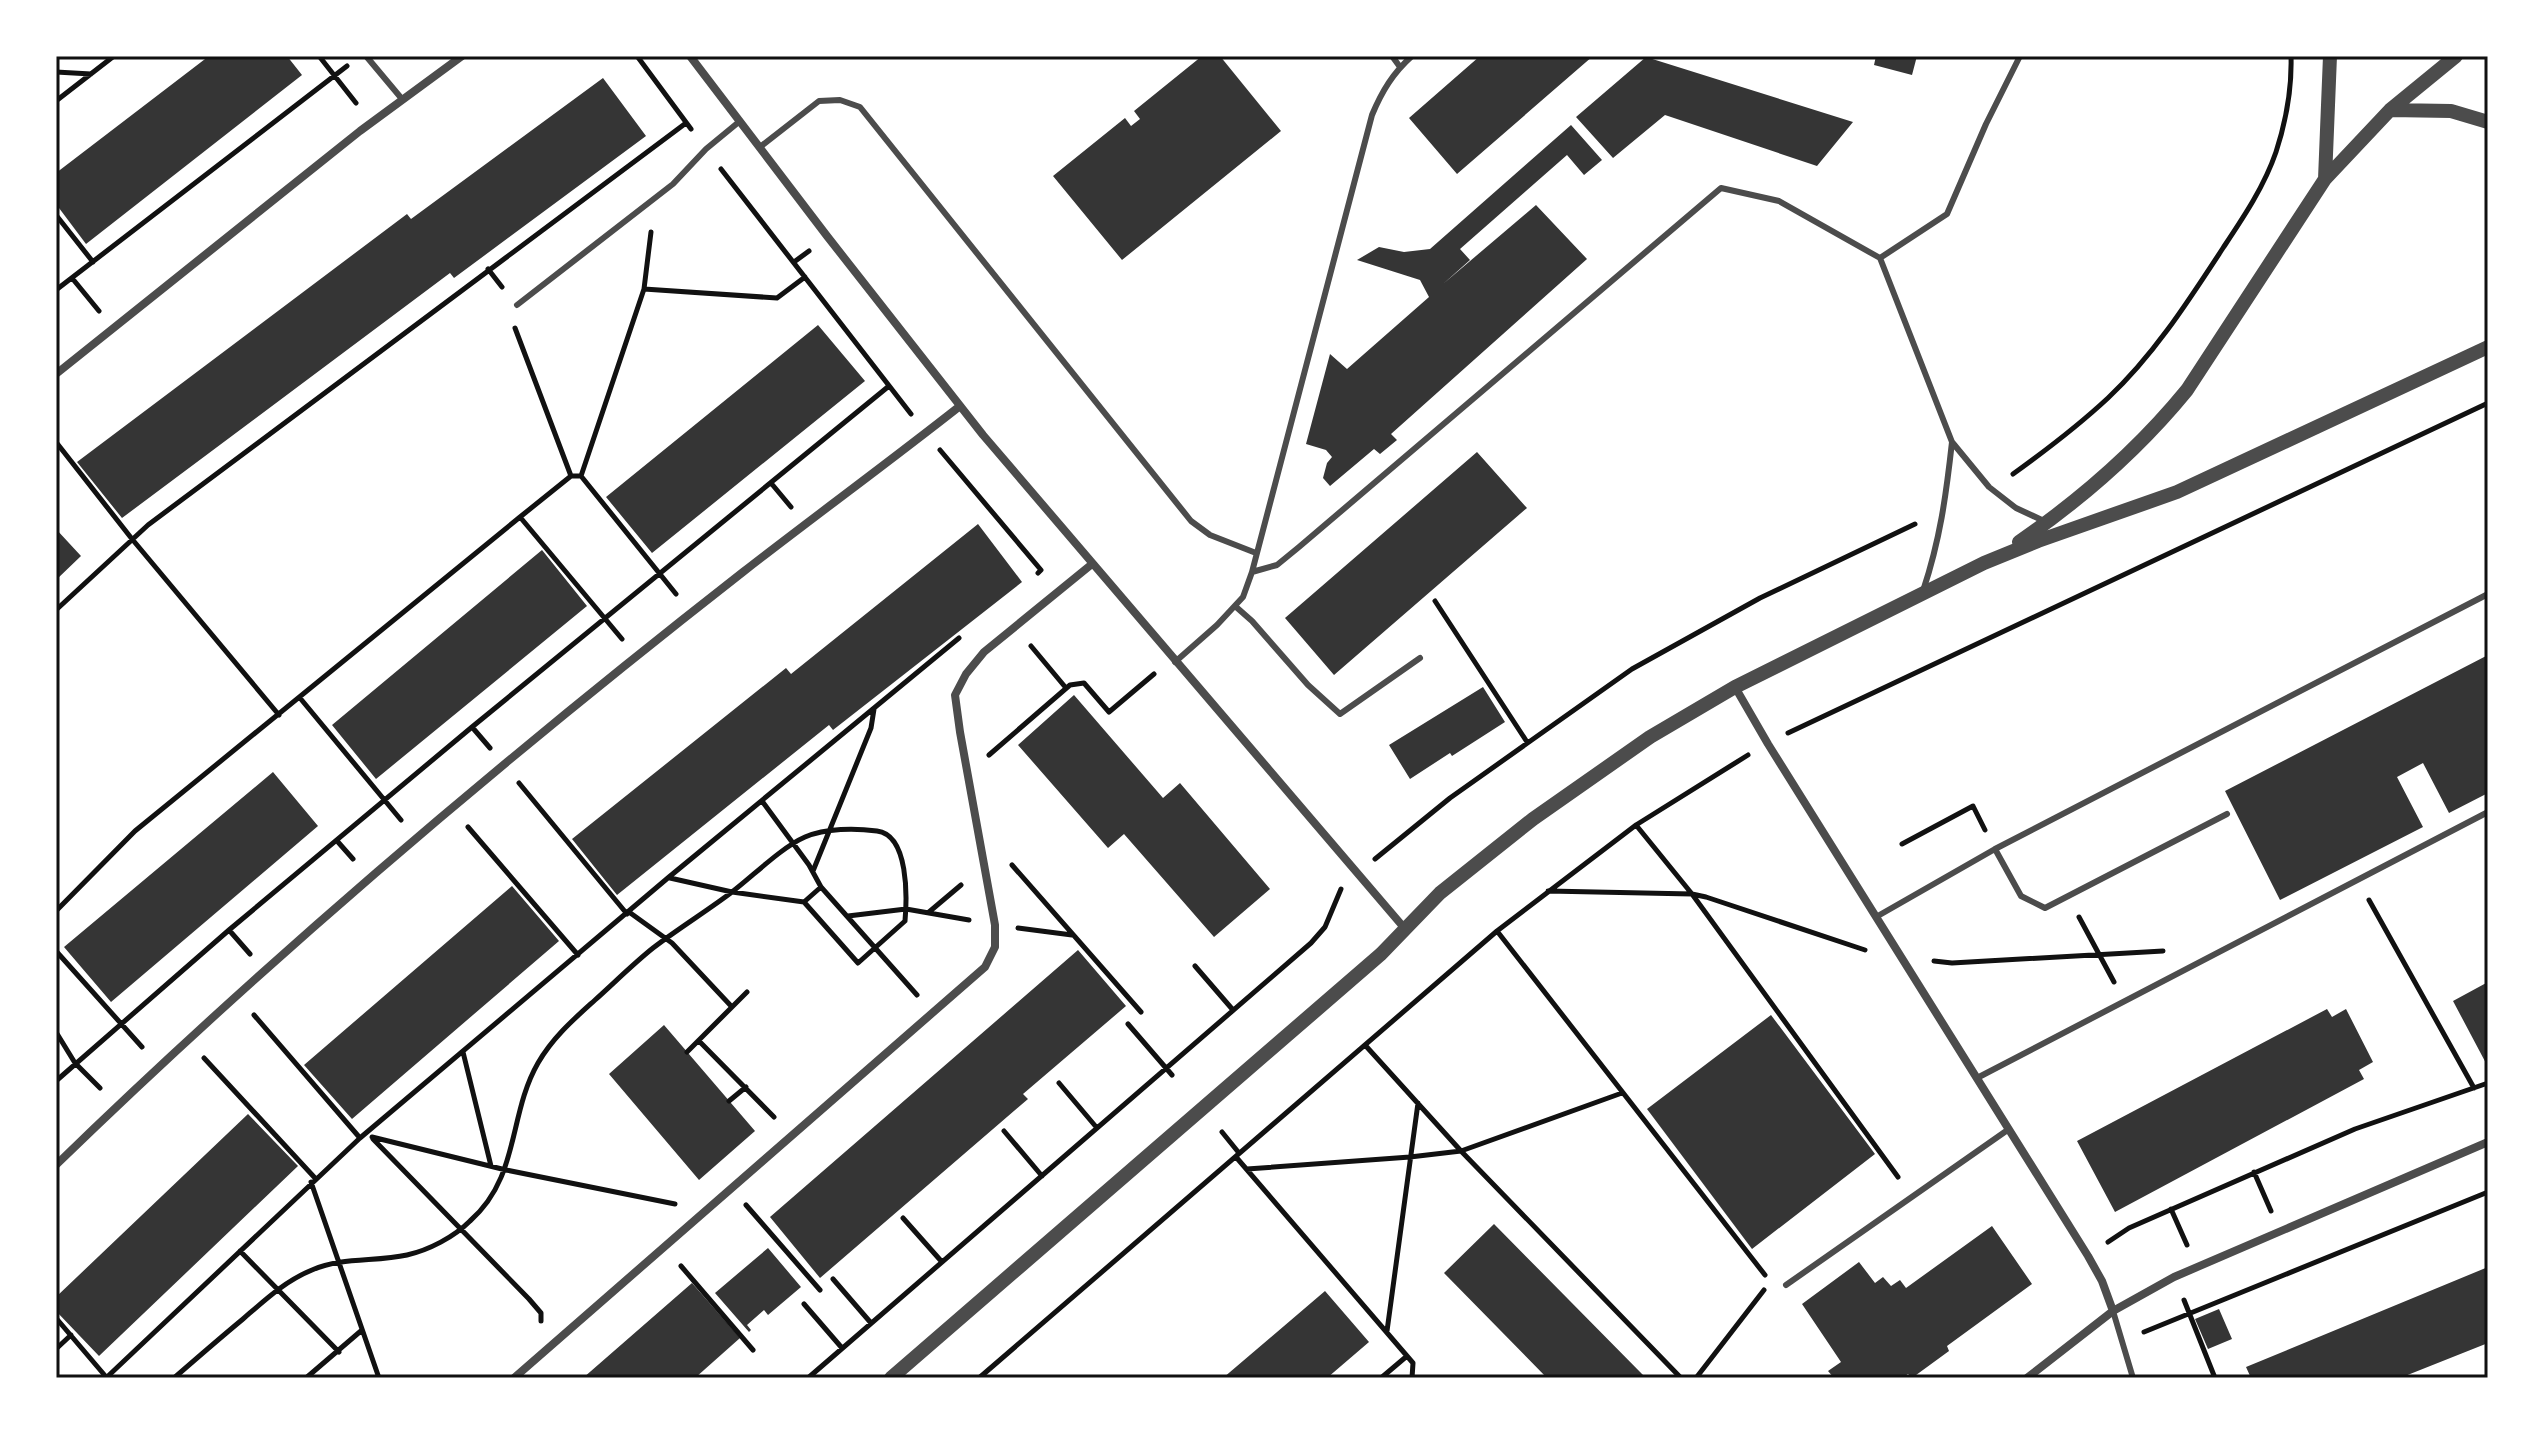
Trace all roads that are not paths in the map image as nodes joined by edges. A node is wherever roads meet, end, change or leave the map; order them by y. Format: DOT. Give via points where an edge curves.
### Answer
graph roads {
  1 [pos="366,56"];
  2 [pos="462,56"];
  3 [pos="690,56"];
  4 [pos="1392,56"];
  5 [pos="1412,56"];
  6 [pos="2020,56"];
  7 [pos="2330,56"];
  8 [pos="2456,56"];
  9 [pos="1400,67"];
  10 [pos="402,99"];
  11 [pos="2390,110"];
  12 [pos="740,121"];
  13 [pos="2488,122"];
  14 [pos="760,147"];
  15 [pos="2325,179"];
  16 [pos="1880,258"];
  17 [pos="517,305"];
  18 [pos="2488,347"];
  19 [pos="56,374"];
  20 [pos="960,406"];
  21 [pos="1952,442"];
  22 [pos="2048,523"];
  23 [pos="1256,553"];
  24 [pos="1984,563"];
  25 [pos="1092,564"];
  26 [pos="1252,572"];
  27 [pos="1922,594"];
  28 [pos="2488,594"];
  29 [pos="1235,606"];
  30 [pos="1420,658"];
  31 [pos="1174,660"];
  32 [pos="1735,687"];
  33 [pos="2488,812"];
  34 [pos="2227,814"];
  35 [pos="1995,849"];
  36 [pos="1876,917"];
  37 [pos="1406,930"];
  38 [pos="1977,1078"];
  39 [pos="2009,1129"];
  40 [pos="2488,1142"];
  41 [pos="56,1165"];
  42 [pos="1786,1285"];
  43 [pos="2113,1311"];
  44 [pos="514,1378"];
  45 [pos="891,1378"];
  46 [pos="2027,1378"];
  47 [pos="2133,1378"];
  1 -- 10 [label="lane"];
  2 -- 10 [label="street"];
  3 -- 12 [label="street"];
  4 -- 9 [label="lane"];
  5 -- 9 [label="lane"];
  6 -- 16 [label="lane" via="1947,214"];
  7 -- 15 [label="street"];
  8 -- 11 [label="street"];
  9 -- 23 [label="lane" via="1372,115"];
  10 -- 19 [label="street"];
  11 -- 13 [label="street" via="2451,111"];
  11 -- 15 [label="street"];
  12 -- 14 [label="street"];
  12 -- 17 [label="lane" via="655,199"];
  14 -- 20 [label="street"];
  14 -- 23 [label="lane" via="819,101 840,100 860,107 1191,521 1210,535"];
  15 -- 22 [label="street" via="2187,390 2131,454"];
  16 -- 21 [label="lane"];
  16 -- 26 [label="lane" via="1779,201 1721,188 1299,547 1277,565"];
  18 -- 24 [label="street" via="2177,492"];
  20 -- 25 [label="street"];
  20 -- 41 [label="street" via="504,764 236,995"];
  21 -- 22 [label="lane" via="1989,487"];
  21 -- 27 [label="lane" via="1945,509"];
  22 -- 24 [label="street"];
  23 -- 26 [label="lane"];
  24 -- 27 [label="street"];
  25 -- 31 [label="street"];
  25 -- 44 [label="street" via="984,652 955,695 995,925 995,947 985,967"];
  26 -- 29 [label="lane"];
  27 -- 32 [label="street"];
  28 -- 35 [label="lane"];
  29 -- 30 [label="lane" via="1340,714"];
  29 -- 31 [label="lane"];
  31 -- 37 [label="street"];
  32 -- 36 [label="street"];
  32 -- 37 [label="street" via="1650,737 1533,819 1440,893"];
  33 -- 38 [label="lane"];
  34 -- 35 [label="lane" via="2045,908 2021,896"];
  35 -- 36 [label="lane"];
  36 -- 38 [label="street"];
  37 -- 45 [label="street"];
  38 -- 39 [label="street"];
  39 -- 42 [label="lane"];
  39 -- 43 [label="street" via="2088,1256"];
  40 -- 43 [label="street" via="2174,1277"];
  43 -- 46 [label="street"];
  43 -- 47 [label="lane"];
}
